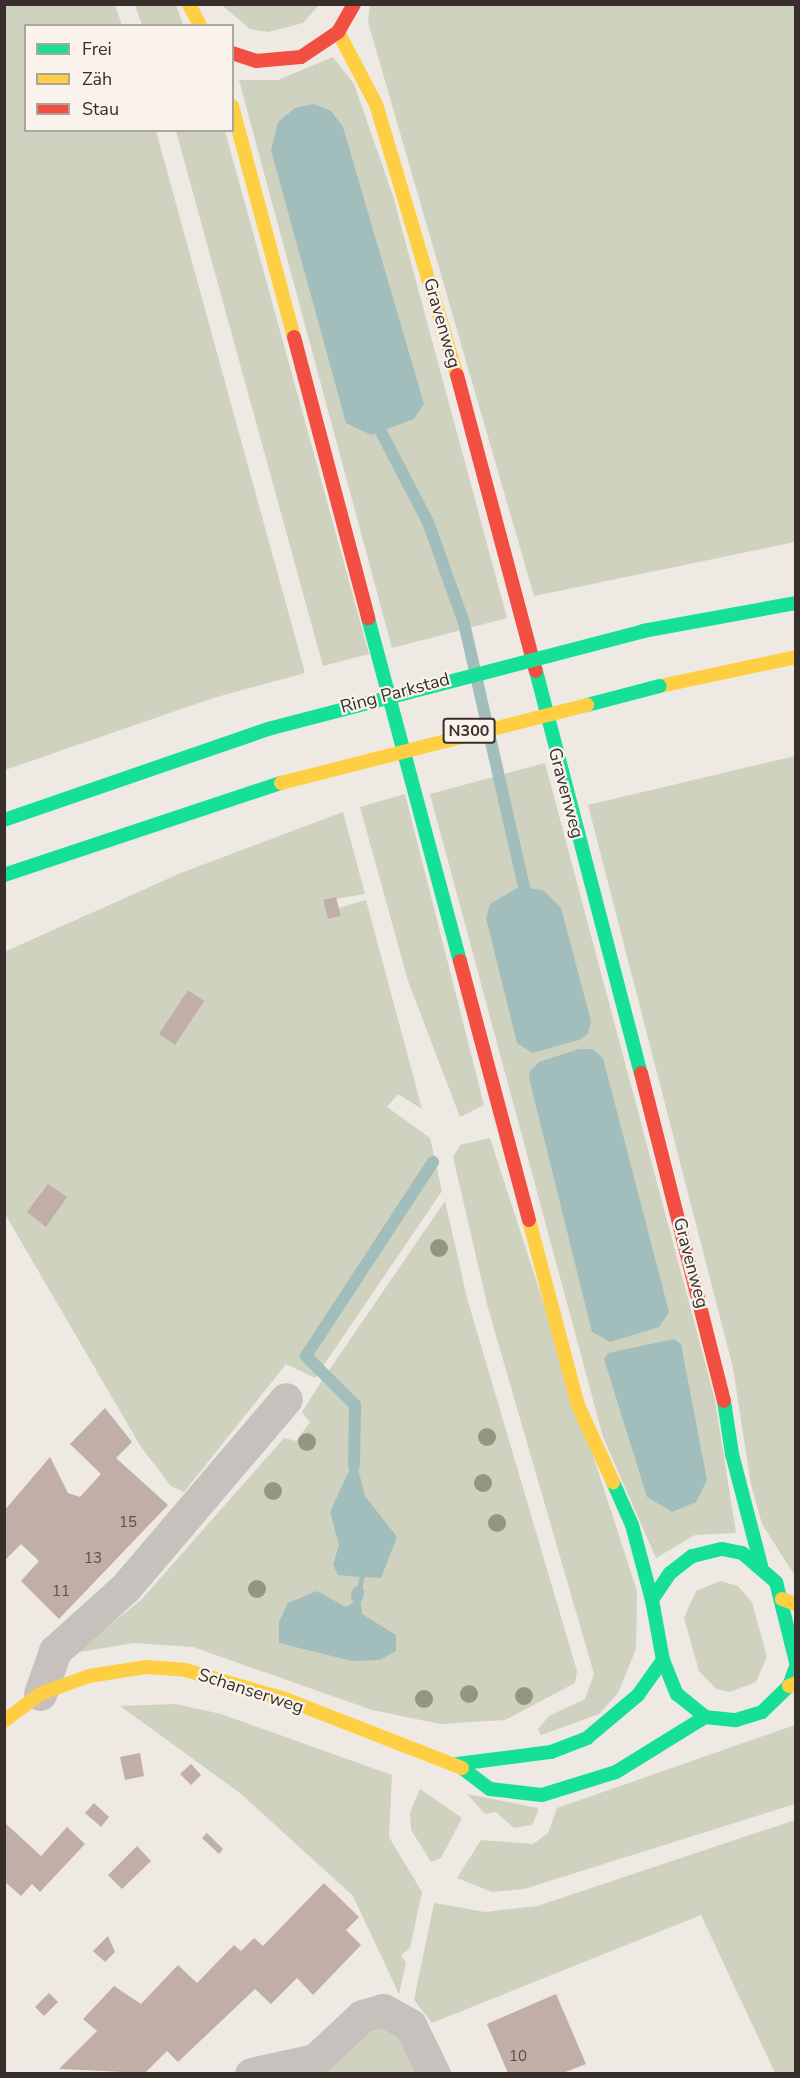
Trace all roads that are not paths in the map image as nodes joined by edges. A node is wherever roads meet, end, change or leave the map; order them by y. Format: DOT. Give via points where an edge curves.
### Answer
graph roads {
  1 [pos="189,4"];
  2 [pos="354,4"];
  3 [pos="199,24"];
  4 [pos="338,32"];
  5 [pos="234,53"];
  6 [pos="234,114"];
  7 [pos="795,594"];
  8 [pos="795,603"];
  9 [pos="725,614"];
  10 [pos="795,657"];
  11 [pos="762,663"];
  12 [pos="795,664"];
  13 [pos="4,820"];
  14 [pos="4,875"];
  15 [pos="286,1400"];
  16 [pos="761,1565"];
  17 [pos="652,1600"];
  18 [pos="789,1601"];
  19 [pos="663,1660"];
  20 [pos="795,1662"];
  21 [pos="795,1667"];
  22 [pos="792,1684"];
  23 [pos="40,1694"];
  24 [pos="705,1717"];
  25 [pos="4,1721"];
  26 [pos="457,1764"];
  27 [pos="250,2073"];
  28 [pos="434,2073"];
  1 -- 3 [label="main road"];
  2 -- 4 [label="main road"];
  4 -- 5 [label="main road" via="321,47 278,62"];
  4 -- 16 [label="main road, Gravenweg" via="365,77 380,115 462,391 721,1376 732,1454"];
  6 -- 17 [label="main road" via="572,1383 589,1437 632,1525"];
  7 -- 9 [label="main road"];
  8 -- 9 [label="main road, Ring Parkstad"];
  9 -- 13 [label="main road, Ring Parkstad, bridge" via="643,631 268,729"];
  10 -- 11 [label="main road, N300"];
  11 -- 12 [label="main road, N300"];
  11 -- 14 [label="main road, N300, bridge" via="281,783"];
  15 -- 23 [label="street" via="125,1588 55,1651"];
  16 -- 17 [label="main road" via="730,1550 701,1552 676,1567"];
  16 -- 18 [label="main road, Gravenweg"];
  17 -- 19 [label="main road"];
  18 -- 20 [label="main road"];
  19 -- 24 [label="main road" via="677,1694"];
  19 -- 26 [label="main road, Schanserweg" via="625,1708 587,1738 551,1752"];
  21 -- 22 [label="main road"];
  22 -- 24 [label="main road" via="776,1702 749,1717"];
  23 -- 25 [label="main road, Schanserweg"];
  23 -- 26 [label="main road, Schanserweg" via="111,1671 185,1670 285,1699"];
  24 -- 26 [label="main road, Schanserweg" via="616,1772 559,1793 490,1789"];
  27 -- 28 [label="street" via="315,2060 362,2016 383,2010 410,2025"];
}
